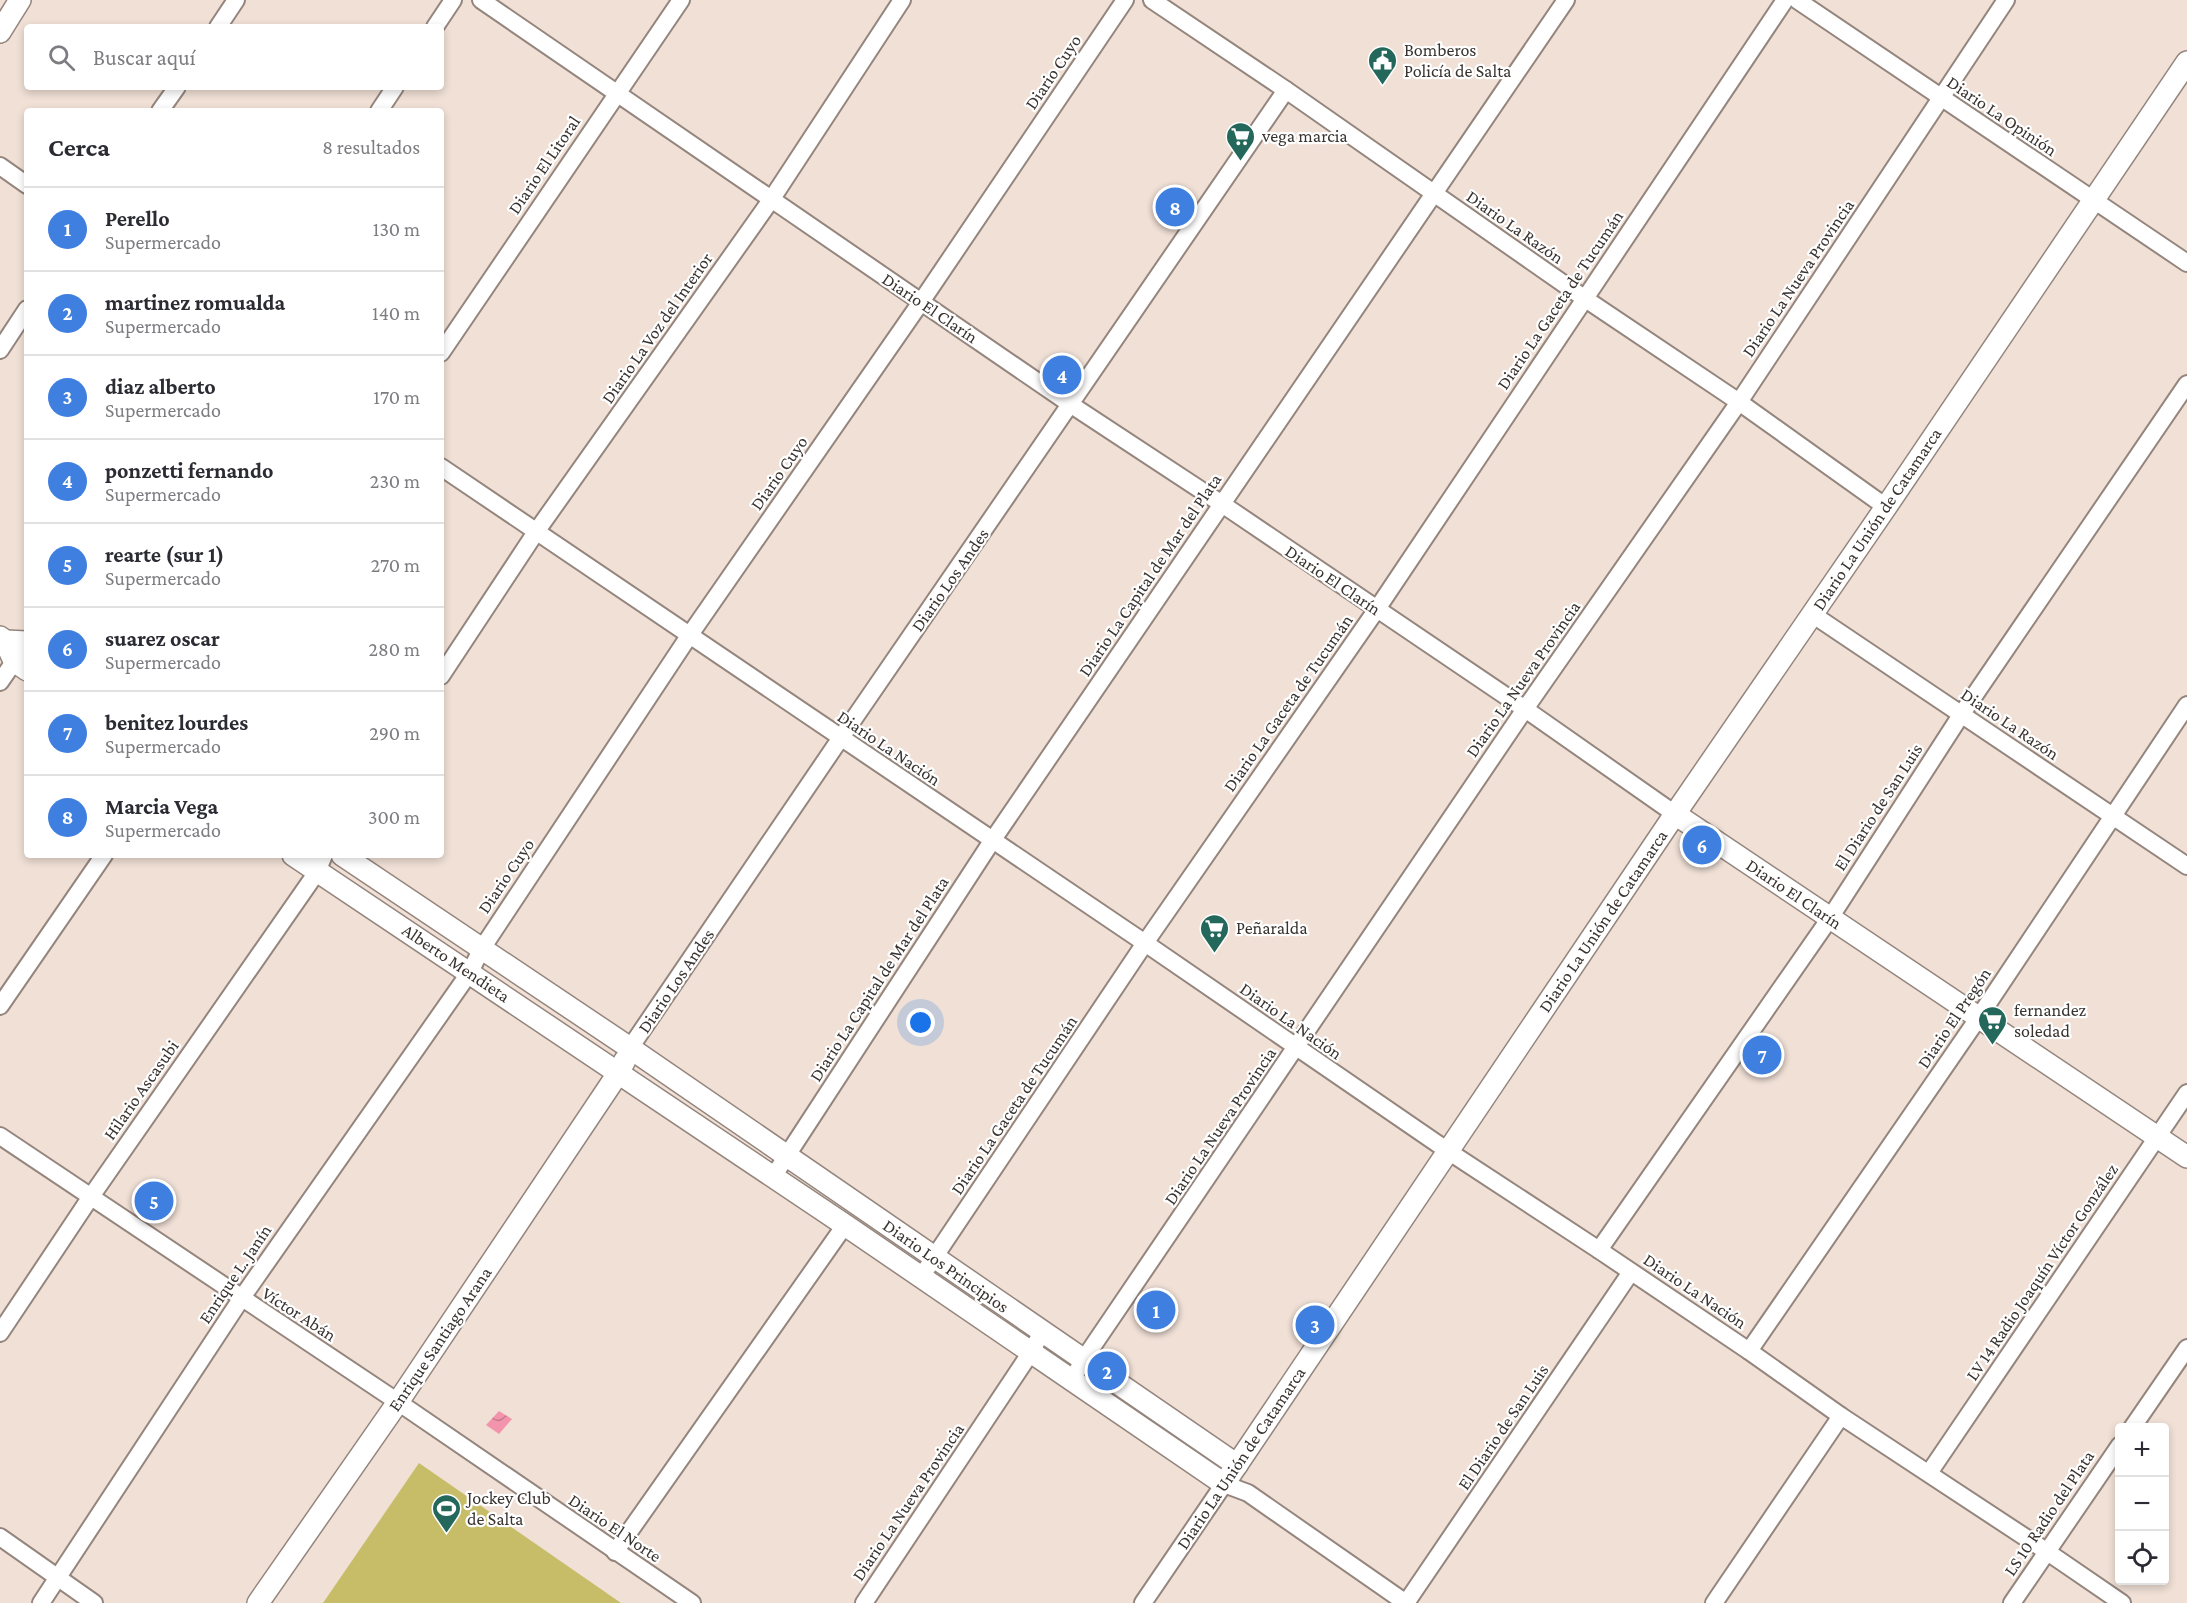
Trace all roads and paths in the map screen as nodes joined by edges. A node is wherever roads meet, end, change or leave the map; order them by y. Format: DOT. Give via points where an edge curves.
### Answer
graph roads {
  1 [pos="20,0"];
  2 [pos="236,0"];
  3 [pos="453,0"];
  4 [pos="481,0"];
  5 [pos="681,0"];
  6 [pos="902,0"];
  7 [pos="1125,0"];
  8 [pos="1152,0"];
  9 [pos="1566,0"];
  10 [pos="1785,0"];
  11 [pos="1797,0"];
  12 [pos="2006,0"];
  13 [pos="220,24"];
  14 [pos="437,24"];
  15 [pos="0,32"];
  16 [pos="2187,62"];
  17 [pos="175,90"];
  18 [pos="393,90"];
  19 [pos="1286,90"];
  20 [pos="617,93"];
  21 [pos="1941,99"];
  22 [pos="162,108"];
  23 [pos="382,108"];
  24 [pos="0,166"];
  25 [pos="24,183"];
  26 [pos="1434,195"];
  27 [pos="771,200"];
  28 [pos="2093,200"];
  29 [pos="2187,263"];
  30 [pos="1584,298"];
  31 [pos="921,302"];
  32 [pos="24,314"];
  33 [pos="444,349"];
  34 [pos="0,350"];
  35 [pos="2187,384"];
  36 [pos="1739,402"];
  37 [pos="1070,404"];
  38 [pos="444,469"];
  39 [pos="1222,504"];
  40 [pos="1886,507"];
  41 [pos="536,532"];
  42 [pos="1377,609"];
  43 [pos="1812,614"];
  44 [pos="689,636"];
  45 [pos="3,639"];
  46 [pos="24,642"];
  47 [pos="21,665"];
  48 [pos="444,671"];
  49 [pos="0,682"];
  50 [pos="2187,705"];
  51 [pos="1525,709"];
  52 [pos="1961,715"];
  53 [pos="840,739"];
  54 [pos="1674,814"];
  55 [pos="2112,815"];
  56 [pos="992,841"];
  57 [pos="102,858"];
  58 [pos="304,858"];
  59 [pos="346,858"];
  60 [pos="321,863"];
  61 [pos="2187,866"];
  62 [pos="1830,918"];
  63 [pos="1145,943"];
  64 [pos="481,950"];
  65 [pos="470,972"];
  66 [pos="0,1006"];
  67 [pos="1979,1017"];
  68 [pos="630,1048"];
  69 [pos="1296,1048"];
  70 [pos="619,1072"];
  71 [pos="2187,1093"];
  72 [pos="0,1136"];
  73 [pos="2157,1138"];
  74 [pos="1448,1151"];
  75 [pos="787,1155"];
  76 [pos="2187,1157"];
  77 [pos="773,1177"];
  78 [pos="90,1198"];
  79 [pos="845,1225"];
  80 [pos="1599,1250"];
  81 [pos="935,1258"];
  82 [pos="1631,1272"];
  83 [pos="921,1277"];
  84 [pos="241,1299"];
  85 [pos="1042,1332"];
  86 [pos="0,1333"];
  87 [pos="2187,1347"];
  88 [pos="1749,1351"];
  89 [pos="1031,1352"];
  90 [pos="1084,1359"];
  91 [pos="1072,1380"];
  92 [pos="398,1402"];
  93 [pos="1841,1416"];
  94 [pos="2135,1423"];
  95 [pos="2115,1452"];
  96 [pos="1237,1465"];
  97 [pos="1929,1473"];
  98 [pos="1224,1484"];
  99 [pos="1248,1493"];
  100 [pos="0,1537"];
  101 [pos="2046,1551"];
  102 [pos="615,1552"];
  103 [pos="58,1578"];
  104 [pos="41,1603"];
  105 [pos="94,1603"];
  106 [pos="258,1603"];
  107 [pos="692,1603"];
  108 [pos="864,1603"];
  109 [pos="1143,1603"];
  110 [pos="1406,1603"];
  111 [pos="1714,1603"];
  112 [pos="2012,1603"];
  113 [pos="2122,1603"];
  1 -- 15 [label="street"];
  2 -- 13 [label="street"];
  3 -- 14 [label="street"];
  4 -- 20 [label="street, Diario El Clarín"];
  5 -- 20 [label="street, Diario El Litoral"];
  6 -- 27 [label="street, Diario La Voz del Interior"];
  7 -- 31 [label="street, Diario Cuyo"];
  8 -- 19 [label="street, Diario La Razón"];
  9 -- 26 [label="street, Diario La Capital de Mar del Plata"];
  10 -- 30 [label="street, Diario La Gaceta de Tucumán"];
  11 -- 21 [label="street, Diario La Opinión"];
  12 -- 21 [label="street, Diario La Nueva Provincia"];
  16 -- 28 [label="street, Diario La Unión de Catamarca"];
  17 -- 22 [label="street"];
  18 -- 23 [label="street"];
  19 -- 26 [label="street, Diario La Razón"];
  19 -- 37 [label="street, Diario Los Andes"];
  20 -- 27 [label="street, Diario El Clarín"];
  20 -- 33 [label="street, Diario El Litoral"];
  21 -- 28 [label="street, Diario La Opinión"];
  21 -- 36 [label="street, Diario La Nueva Provincia"];
  24 -- 25 [label="street"];
  26 -- 30 [label="street, Diario La Razón"];
  26 -- 39 [label="street, Diario La Capital de Mar del Plata"];
  27 -- 31 [label="street, Diario El Clarín"];
  27 -- 41 [label="street, Diario La Voz del Interior"];
  28 -- 29 [label="street, Diario La Opinión"];
  28 -- 40 [label="street, Diario La Unión de Catamarca"];
  30 -- 36 [label="street, Diario La Razón"];
  30 -- 42 [label="street, Diario La Gaceta de Tucumán"];
  31 -- 37 [label="street, Diario El Clarín"];
  31 -- 44 [label="street, Diario Cuyo"];
  32 -- 34 [label="street"];
  35 -- 52 [label="street, El Diario de San Luis"];
  36 -- 40 [label="street, Diario La Razón"];
  36 -- 51 [label="street, Diario La Nueva Provincia"];
  37 -- 39 [label="street, Diario El Clarín"];
  37 -- 53 [label="street, Diario Los Andes"];
  38 -- 41 [label="street, Diario La Nación"];
  39 -- 42 [label="street, Diario El Clarín"];
  39 -- 56 [label="street, Diario La Capital de Mar del Plata"];
  40 -- 43 [label="street, Diario La Unión de Catamarca"];
  41 -- 44 [label="street, Diario La Nación"];
  41 -- 48 [label="street, Diario La Voz del Interior"];
  42 -- 51 [label="street, Diario El Clarín"];
  42 -- 63 [label="street, Diario La Gaceta de Tucumán"];
  43 -- 52 [label="street, Diario La Razón"];
  43 -- 54 [label="street, Diario La Unión de Catamarca"];
  44 -- 53 [label="street, Diario La Nación"];
  44 -- 64 [label="street, Diario Cuyo"];
  45 -- 46 [label="street"];
  45 -- 47 [label="street"];
  47 -- 49 [label="street"];
  50 -- 55 [label="street, Diario El Pregón"];
  51 -- 54 [label="street, Diario El Clarín"];
  51 -- 69 [label="street, Diario La Nueva Provincia"];
  52 -- 55 [label="street, Diario La Razón"];
  52 -- 62 [label="street, El Diario de San Luis"];
  53 -- 56 [label="street, Diario La Nación"];
  53 -- 68 [label="street, Diario Los Andes"];
  54 -- 62 [label="street, Diario El Clarín"];
  54 -- 74 [label="street, Diario La Unión de Catamarca"];
  55 -- 61 [label="street, Diario La Razón"];
  55 -- 67 [label="street, Diario El Pregón"];
  56 -- 63 [label="street, Diario La Nación"];
  56 -- 75 [label="street, Diario La Capital de Mar del Plata"];
  57 -- 66 [label="street"];
  58 -- 60 [label="street, Alberto Mendieta"];
  59 -- 64 [label="street, Alberto Mendieta"];
  60 -- 65 [label="street, Alberto Mendieta"];
  60 -- 78 [label="street, Hilario Ascasubi"];
  62 -- 67 [label="street, Diario El Clarín"];
  62 -- 80 [label="street, El Diario de San Luis"];
  63 -- 69 [label="street, Diario La Nación"];
  63 -- 81 [label="street, Diario La Gaceta de Tucumán"];
  64 -- 65 [label="street, Diario Cuyo"];
  64 -- 68 [label="street, Alberto Mendieta"];
  65 -- 70 [label="street, Alberto Mendieta"];
  65 -- 84 [label="street, Enrique L. Janín"];
  67 -- 73 [label="street, Diario El Clarín"];
  67 -- 88 [label="street, Diario El Pregón"];
  68 -- 70 [label="street, Diario Los Andes"];
  68 -- 75 [label="street, Diario Los Principios"];
  69 -- 74 [label="street, Diario La Nación"];
  69 -- 90 [label="street, Diario La Nueva Provincia"];
  70 -- 77 [label="street, Diario Los Principios"];
  70 -- 92 [label="street, Enrique Santiago Arana"];
  71 -- 73 [label="street, LV 14 Radio Joaquín Víctor González"];
  72 -- 78 [label="street, Víctor Abán"];
  73 -- 76 [label="street, Diario El Clarín"];
  73 -- 97 [label="street, LV 14 Radio Joaquín Víctor González"];
  74 -- 80 [label="street, Diario La Nación"];
  74 -- 96 [label="street, Diario La Unión de Catamarca"];
  75 -- 77 [label="street, Diario La Capital de Mar del Plata"];
  75 -- 81 [label="street, Diario Los Principios"];
  77 -- 79 [label="street, Diario Los Principios"];
  78 -- 84 [label="street, Víctor Abán"];
  78 -- 86 [label="street, Hilario Ascasubi"];
  79 -- 83 [label="street, Diario Los Principios"];
  79 -- 102 [label="street"];
  80 -- 82 [label="street, Diario La Nación"];
  81 -- 83 [label="street, Diario La Gaceta de Tucumán"];
  81 -- 85 [label="street, Diario Los Principios"];
  82 -- 88 [label="street, Diario La Nación"];
  82 -- 110 [label="street, El Diario de San Luis"];
  83 -- 89 [label="street, Diario Los Principios"];
  84 -- 92 [label="street, Víctor Abán"];
  84 -- 103 [label="street, Enrique L. Janín"];
  85 -- 89 [label="street, Diario La Nueva Provincia"];
  85 -- 90 [label="street, Diario Los Principios"];
  87 -- 94 [label="street"];
  88 -- 93 [label="street, Diario La Nación"];
  89 -- 91 [label="street, Diario Los Principios"];
  89 -- 108 [label="street, Diario La Nueva Provincia"];
  90 -- 91 [label="street, Diario La Nueva Provincia"];
  90 -- 96 [label="street, Diario Los Principios"];
  91 -- 98 [label="street, Diario Los Principios"];
  92 -- 102 [label="street, Diario El Norte"];
  92 -- 106 [label="street, Enrique Santiago Arana"];
  93 -- 97 [label="street, Diario La Nación"];
  93 -- 111 [label="street"];
  95 -- 101 [label="street, LS 10 Radio del Plata"];
  96 -- 98 [label="street, Diario La Unión de Catamarca"];
  96 -- 99 [label="street"];
  97 -- 101 [label="street, Diario La Nación"];
  98 -- 99 [label="street, Diario Los Principios"];
  98 -- 109 [label="street, Diario La Unión de Catamarca"];
  99 -- 110 [label="street, Diario Los Principios"];
  100 -- 103 [label="street"];
  101 -- 112 [label="street, LS 10 Radio del Plata"];
  101 -- 113 [label="street, Diario La Nación"];
  102 -- 107 [label="street, Diario El Norte"];
  103 -- 104 [label="street, Enrique L. Janín"];
  103 -- 105 [label="street"];
}
